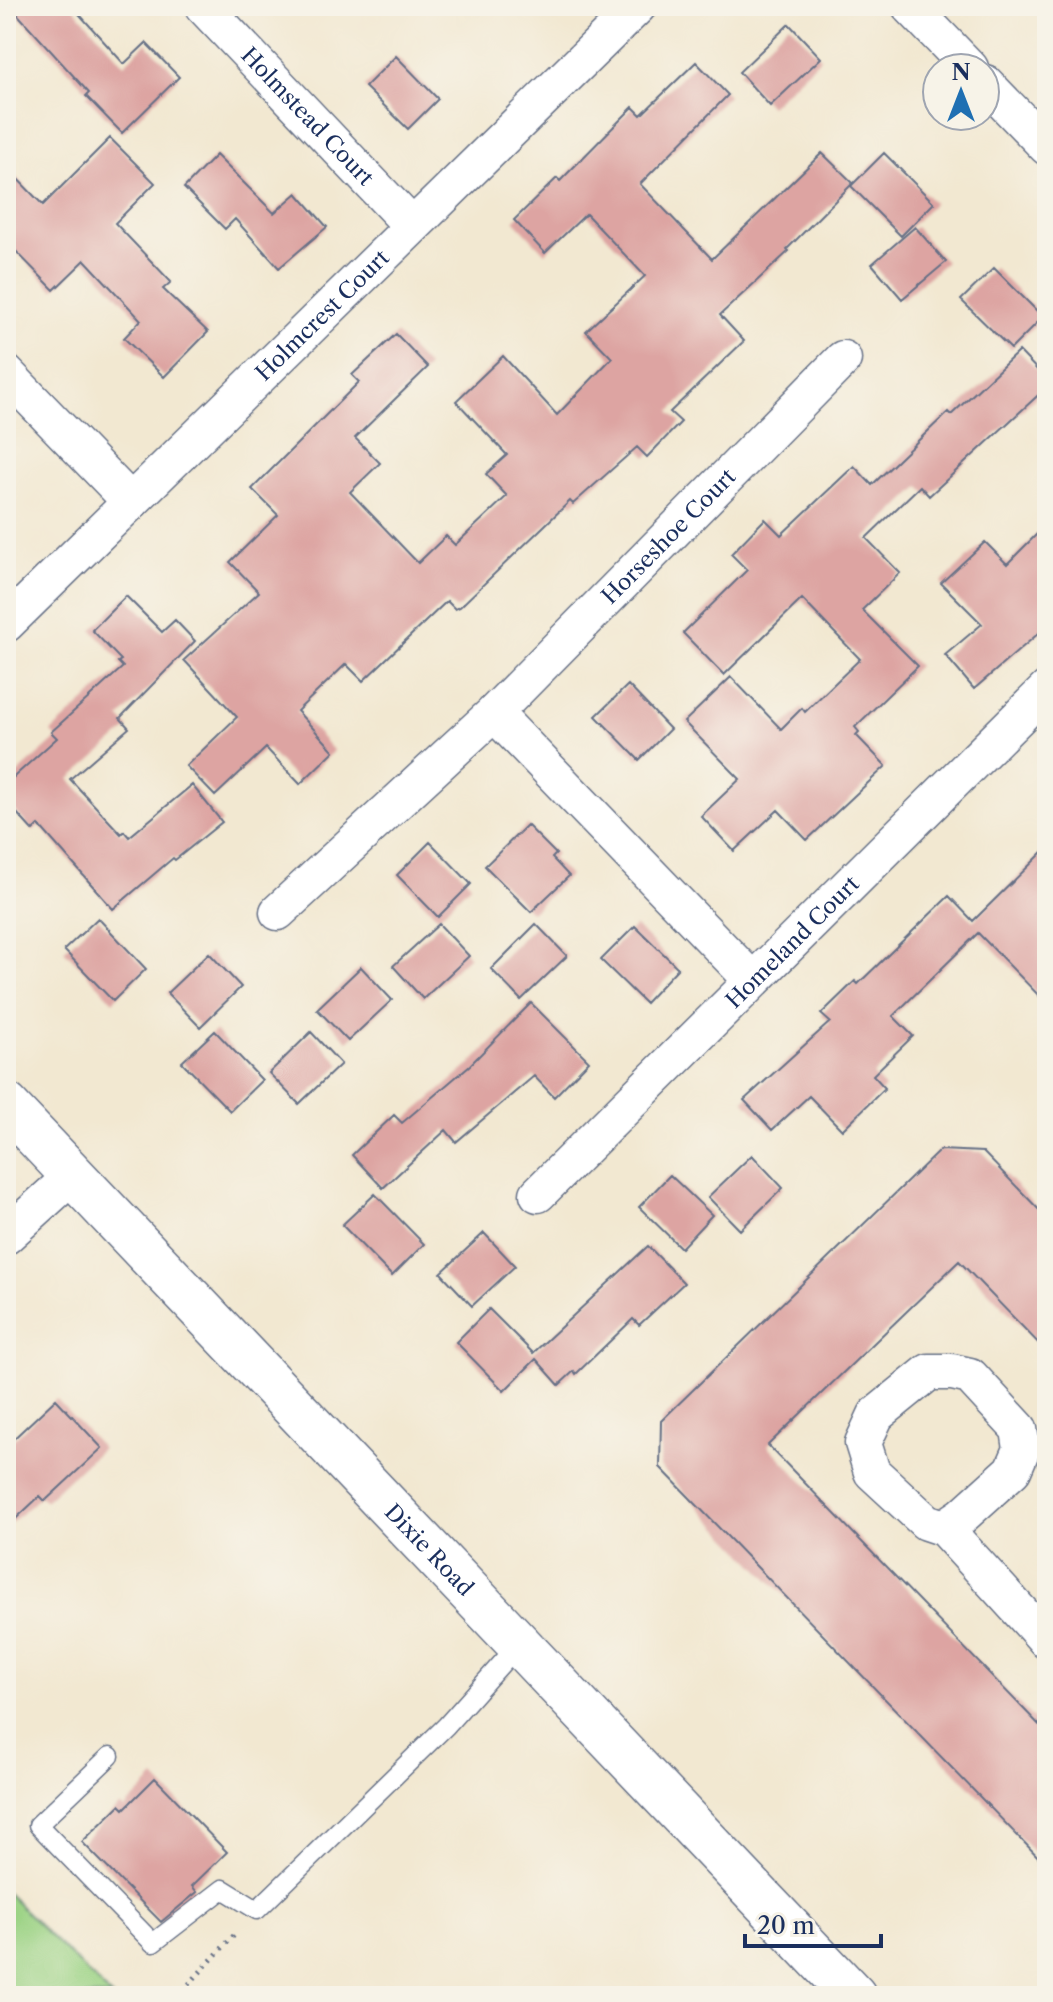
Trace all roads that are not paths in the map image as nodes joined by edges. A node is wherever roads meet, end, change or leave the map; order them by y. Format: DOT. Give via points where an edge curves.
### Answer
graph roads {
  1 [pos="203,6"];
  2 [pos="638,6"];
  3 [pos="910,6"];
  4 [pos="955,52"];
  5 [pos="1001,100"];
  6 [pos="1047,147"];
  7 [pos="412,226"];
  8 [pos="843,359"];
  9 [pos="6,373"];
  10 [pos="131,502"];
  11 [pos="6,624"];
  12 [pos="1047,689"];
  13 [pos="494,713"];
  14 [pos="278,912"];
  15 [pos="752,980"];
  16 [pos="6,1105"];
  17 [pos="72,1176"];
  18 [pos="538,1194"];
  19 [pos="6,1236"];
  20 [pos="944,1528"];
  21 [pos="1047,1641"];
  22 [pos="519,1644"];
  23 [pos="110,1756"];
  24 [pos="854,1996"];
  1 -- 7 [label="street, Holmstead Court"];
  2 -- 7 [label="street, Holmcrest Court"];
  3 -- 4 [label="street"];
  5 -- 6 [label="street"];
  7 -- 10 [label="street, Holmcrest Court"];
  8 -- 13 [label="street, Horseshoe Court"];
  9 -- 10 [label="street"];
  10 -- 11 [label="street, Holmcrest Court"];
  12 -- 15 [label="street, Homeland Court"];
  13 -- 14 [label="street, Horseshoe Court"];
  13 -- 15 [label="street"];
  15 -- 18 [label="street, Homeland Court"];
  16 -- 17 [label="main road, Dixie Road"];
  17 -- 19 [label="street"];
  17 -- 22 [label="main road, Dixie Road"];
  20 -- 20 [label="street" via="1013,1470 1022,1449 1019,1429 970,1376 929,1372 876,1415 863,1443 872,1472 926,1522"];
  20 -- 21 [label="street"];
  22 -- 23 [label="lane" via="446,1726 257,1910 223,1889 153,1943 38,1825"];
  22 -- 24 [label="main road, Dixie Road"];
}
